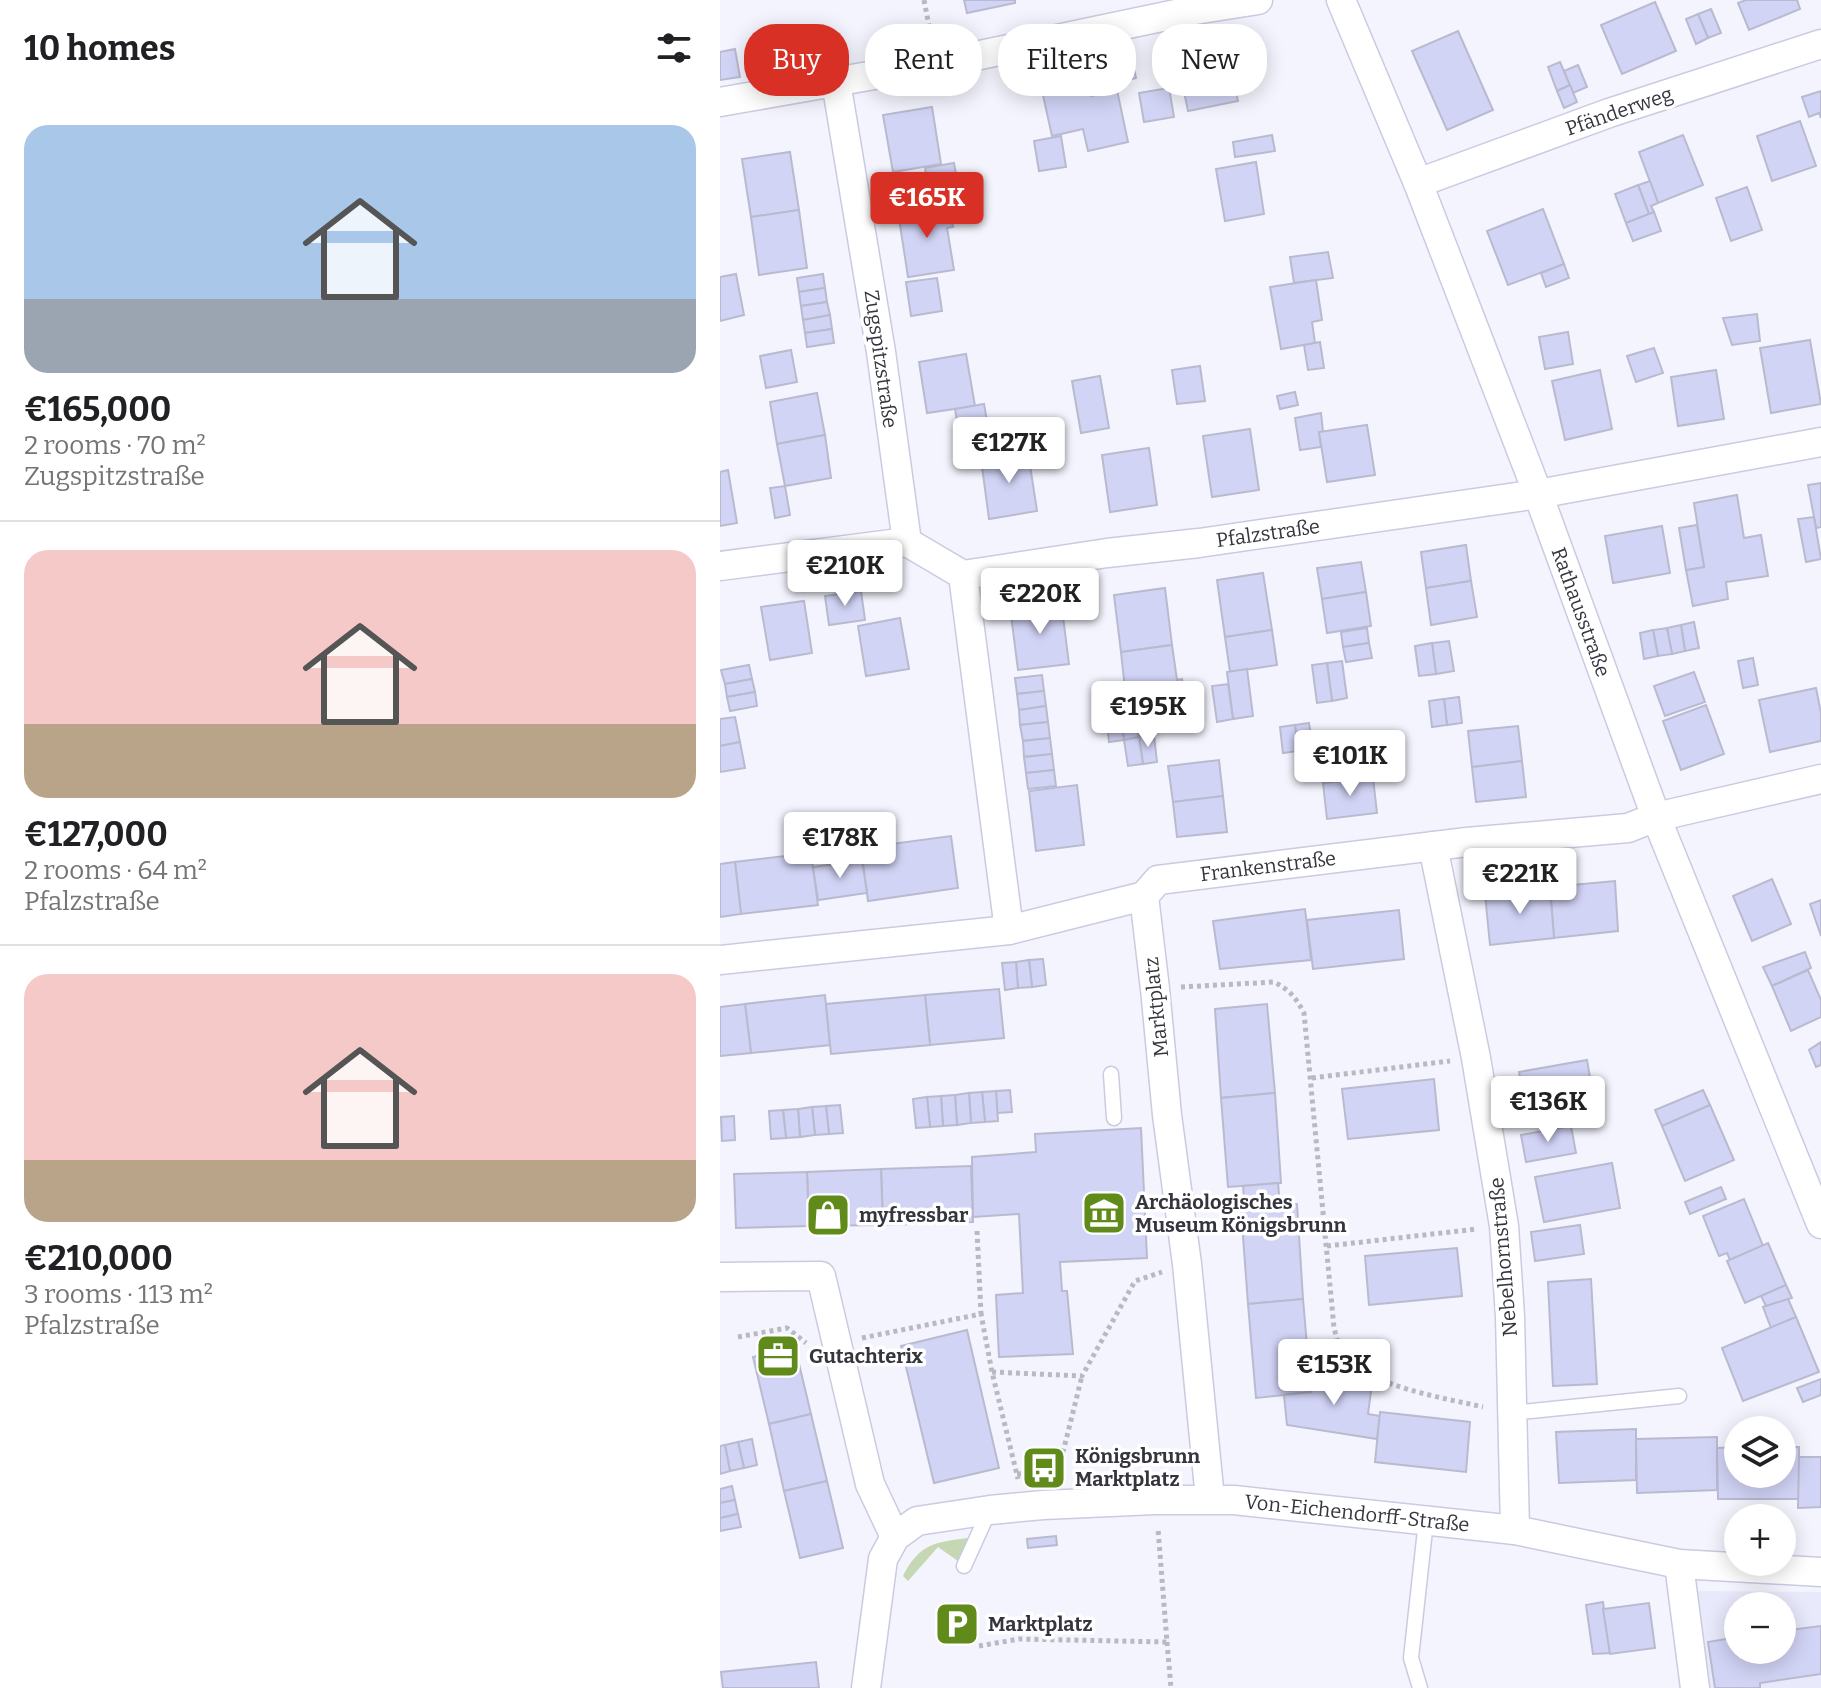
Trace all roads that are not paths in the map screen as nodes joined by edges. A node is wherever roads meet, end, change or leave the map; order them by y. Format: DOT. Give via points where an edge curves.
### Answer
graph roads {
  1 [pos="1258,0"];
  2 [pos="1341,0"];
  3 [pos="1821,44"];
  4 [pos="849,80"];
  5 [pos="755,96"];
  6 [pos="838,96"];
  7 [pos="720,102"];
  8 [pos="1418,183"];
  9 [pos="1821,442"];
  10 [pos="1538,494"];
  11 [pos="907,542"];
  12 [pos="720,566"];
  13 [pos="963,575"];
  14 [pos="1821,779"];
  15 [pos="1656,817"];
  16 [pos="1433,846"];
  17 [pos="1144,896"];
  18 [pos="1009,930"];
  19 [pos="720,960"];
  20 [pos="1111,1074"];
  21 [pos="1114,1118"];
  22 [pos="1821,1224"];
  23 [pos="720,1277"];
  24 [pos="1679,1396"];
  25 [pos="1511,1413"];
  26 [pos="1210,1499"];
  27 [pos="990,1510"];
  28 [pos="1426,1521"];
  29 [pos="1515,1530"];
  30 [pos="895,1537"];
  31 [pos="1679,1564"];
  32 [pos="964,1566"];
  33 [pos="1821,1572"];
  34 [pos="866,1688"];
  35 [pos="1420,1688"];
  36 [pos="1695,1688"];
  1 -- 4 [label="street"];
  2 -- 8 [label="street, Rathausstraße"];
  3 -- 8 [label="street, Pfänderweg"];
  5 -- 7 [label="street"];
  6 -- 11 [label="street, Zugspitzstraße"];
  8 -- 10 [label="street, Rathausstraße"];
  9 -- 10 [label="street, Pfalzstraße"];
  10 -- 13 [label="street, Pfalzstraße"];
  10 -- 15 [label="street, Rathausstraße"];
  11 -- 12 [label="street"];
  11 -- 13 [label="street"];
  13 -- 18 [label="street"];
  14 -- 15 [label="street, Frankenstraße"];
  15 -- 16 [label="street, Frankenstraße" via="1628,828"];
  15 -- 22 [label="street, Rathausstraße"];
  16 -- 17 [label="street, Frankenstraße" via="1158,880"];
  16 -- 25 [label="street, Nebelhornstraße" via="1504,1226"];
  17 -- 18 [label="street, Frankenstraße"];
  17 -- 26 [label="street, Marktplatz"];
  18 -- 19 [label="street, Frankenstraße"];
  20 -- 21 [label="lane"];
  23 -- 30 [label="street" via="821,1276 870,1484"];
  24 -- 25 [label="lane"];
  25 -- 29 [label="street, Nebelhornstraße"];
  26 -- 27 [label="street, Von-Eichendorff-Straße"];
  26 -- 28 [label="street, Von-Eichendorff-Straße"];
  27 -- 30 [label="street, Von-Eichendorff-Straße" via="917,1521"];
  27 -- 32 [label="lane"];
  28 -- 29 [label="street, Von-Eichendorff-Straße"];
  28 -- 35 [label="lane" via="1411,1658"];
  29 -- 31 [label="street, Von-Eichendorff-Straße"];
  30 -- 34 [label="street" via="883,1559"];
  31 -- 33 [label="street, Von-Eichendorff-Straße"];
  31 -- 36 [label="street"];
}
